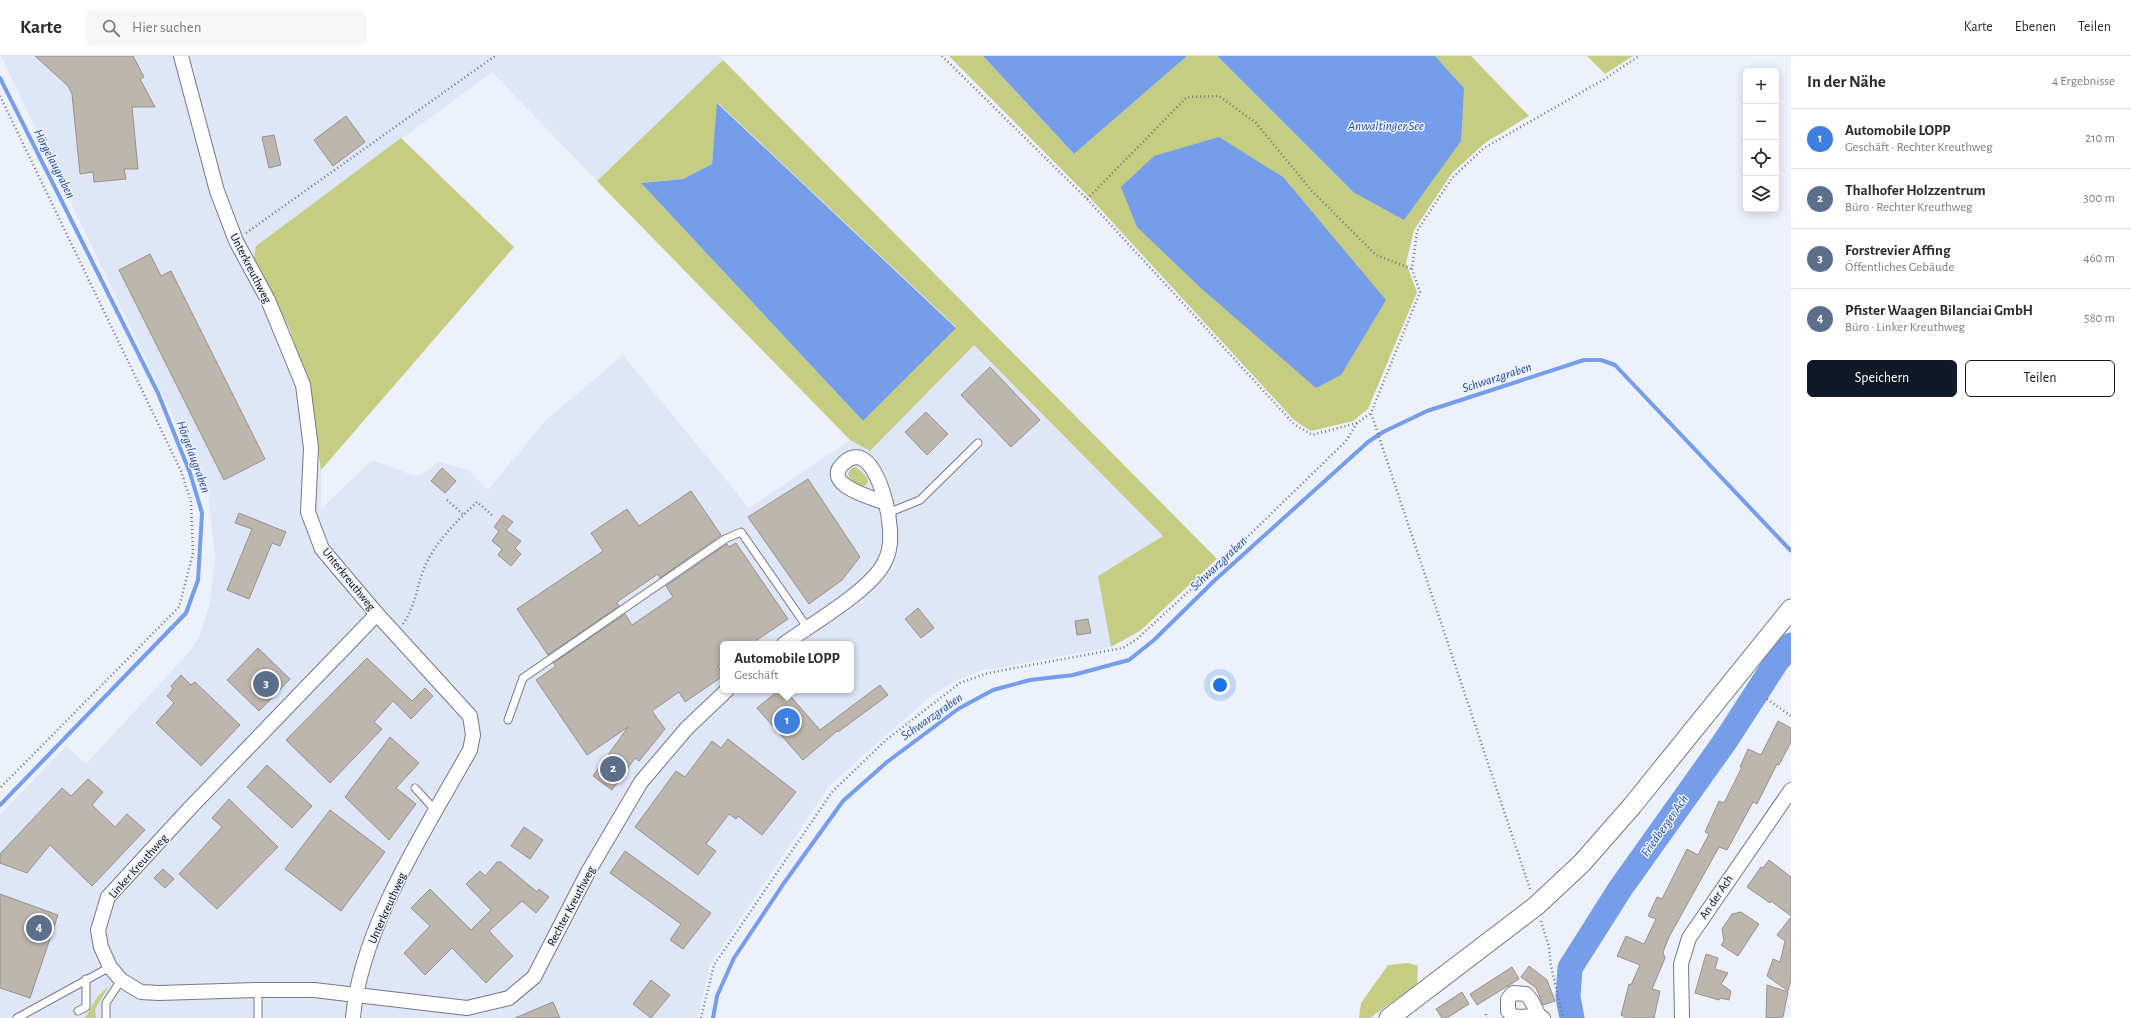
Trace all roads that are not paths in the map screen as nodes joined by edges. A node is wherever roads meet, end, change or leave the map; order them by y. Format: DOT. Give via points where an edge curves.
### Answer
graph roads {
  1 [pos="181,56"];
  2 [pos="978,443"];
  3 [pos="887,508"];
  4 [pos="1791,609"];
  5 [pos="377,614"];
  6 [pos="807,627"];
  7 [pos="788,641"];
  8 [pos="724,693"];
  9 [pos="508,720"];
  10 [pos="415,788"];
  11 [pos="1791,790"];
  12 [pos="436,811"];
  13 [pos="110,967"];
  14 [pos="86,979"];
  15 [pos="122,980"];
  16 [pos="258,990"];
  17 [pos="355,996"];
  18 [pos="78,1011"];
  19 [pos="17,1018"];
  20 [pos="106,1018"];
  21 [pos="258,1018"];
  22 [pos="353,1018"];
  23 [pos="1389,1018"];
  24 [pos="1682,1018"];
  1 -- 5 [label="street, Unterkreuthweg" via="217,191 236,241 268,300 303,385 311,448 308,512 322,549"];
  2 -- 3 [label="lane" via="920,500"];
  3 -- 6 [label="street" via="889,549 878,574 871,582"];
  4 -- 23 [label="main road" via="1632,806 1582,863 1536,906"];
  5 -- 12 [label="street, Unterkreuthweg" via="470,716 473,735 470,750"];
  5 -- 13 [label="street, Linker Kreuthweg" via="108,897 98,930 101,947"];
  6 -- 7 [label="street"];
  6 -- 9 [label="lane" via="741,532 725,539 523,678"];
  8 -- 17 [label="street, Rechter Kreuthweg" via="687,728 641,782 588,872 534,977 509,998 468,1008"];
  10 -- 12 [label="lane"];
  11 -- 24 [label="street, An der Ach" via="1689,938 1681,964"];
  12 -- 17 [label="street, Unterkreuthweg" via="393,890 369,949"];
  13 -- 14 [label="lane"];
  13 -- 15 [label="street, Linker Kreuthweg"];
  14 -- 18 [label="lane" via="86,1006"];
  14 -- 19 [label="lane"];
  15 -- 16 [label="street, Linker Kreuthweg" via="141,992"];
  15 -- 20 [label="lane" via="106,1003"];
  16 -- 17 [label="street, Linker Kreuthweg" via="314,990"];
  16 -- 21 [label="lane"];
  17 -- 22 [label="street, Unterkreuthweg"];
}
